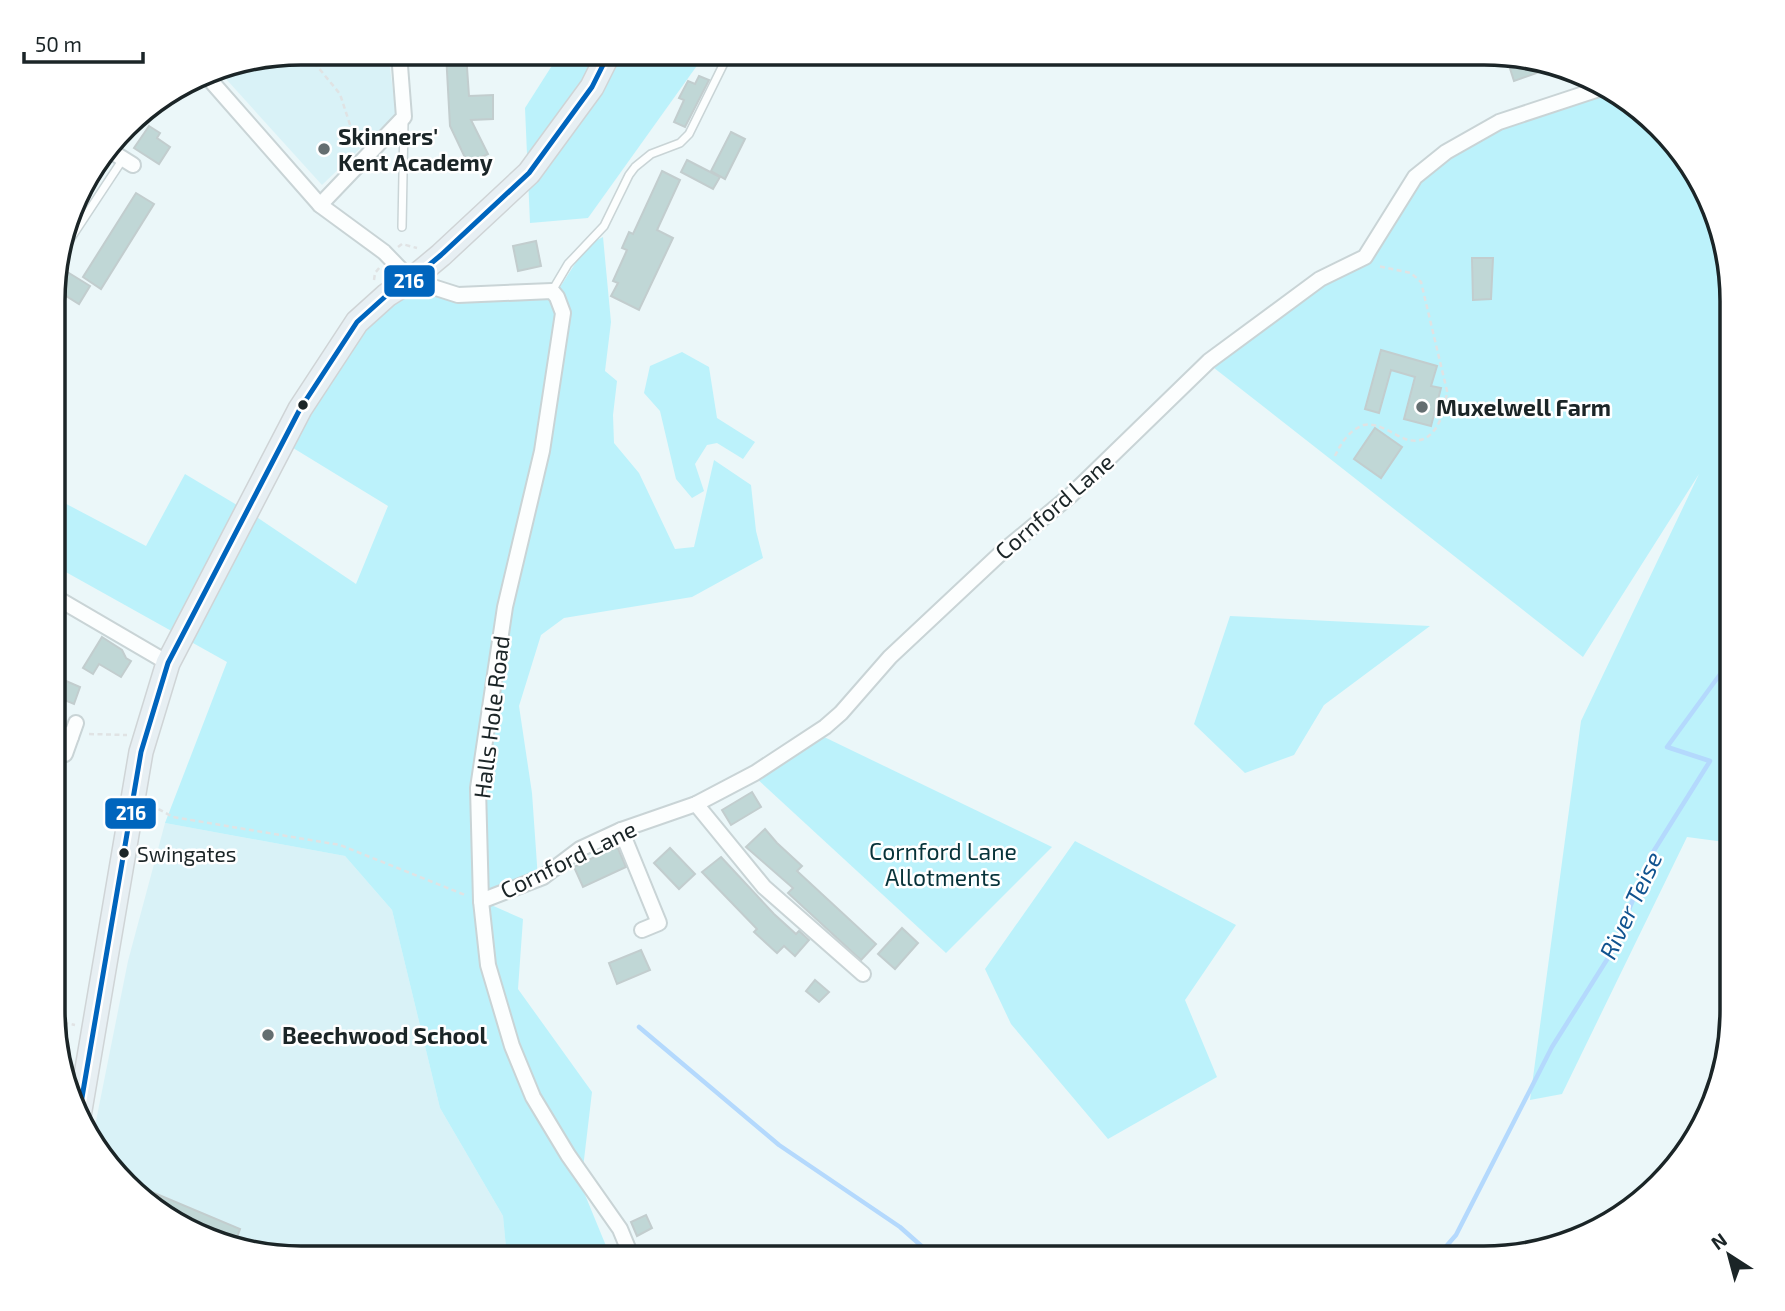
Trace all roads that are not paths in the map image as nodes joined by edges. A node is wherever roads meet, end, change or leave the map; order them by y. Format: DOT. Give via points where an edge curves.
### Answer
graph roads {
  1 [pos="399,65"];
  2 [pos="603,65"];
  3 [pos="723,65"];
  4 [pos="212,82"];
  5 [pos="1593,92"];
  6 [pos="404,117"];
  7 [pos="116,155"];
  8 [pos="128,162"];
  9 [pos="320,205"];
  10 [pos="402,227"];
  11 [pos="74,234"];
  12 [pos="411,279"];
  13 [pos="552,291"];
  14 [pos="65,603"];
  15 [pos="168,663"];
  16 [pos="65,730"];
  17 [pos="65,754"];
  18 [pos="696,804"];
  19 [pos="621,830"];
  20 [pos="481,901"];
  21 [pos="642,930"];
  22 [pos="863,974"];
  23 [pos="82,1098"];
  24 [pos="627,1246"];
  1 -- 6 [label="street"];
  2 -- 12 [label="main road" via="529,173"];
  3 -- 13 [label="lane" via="689,134 635,167 604,226 568,264"];
  4 -- 9 [label="street"];
  5 -- 18 [label="street, Cornford Lane" via="1499,122 1446,152 1415,177 1365,257 1320,279 1209,361 1070,495 890,657 825,727 755,773"];
  6 -- 9 [label="street"];
  6 -- 10 [label="lane"];
  7 -- 8 [label="street"];
  8 -- 11 [label="lane"];
  9 -- 12 [label="street" via="384,252"];
  12 -- 13 [label="street" via="458,295"];
  12 -- 15 [label="main road" via="358,322 300,409"];
  13 -- 20 [label="street, Halls Hole Road" via="563,313 562,334 542,450 505,607 478,788"];
  14 -- 15 [label="street"];
  15 -- 23 [label="main road" via="141,752"];
  16 -- 17 [label="street" via="74,730"];
  18 -- 19 [label="street, Cornford Lane"];
  18 -- 22 [label="street" via="764,887"];
  19 -- 20 [label="street, Cornford Lane" via="580,849 543,877"];
  19 -- 21 [label="street" via="659,923"];
  20 -- 24 [label="street, Halls Hole Road" via="488,965 522,1072 533,1097"];
}
